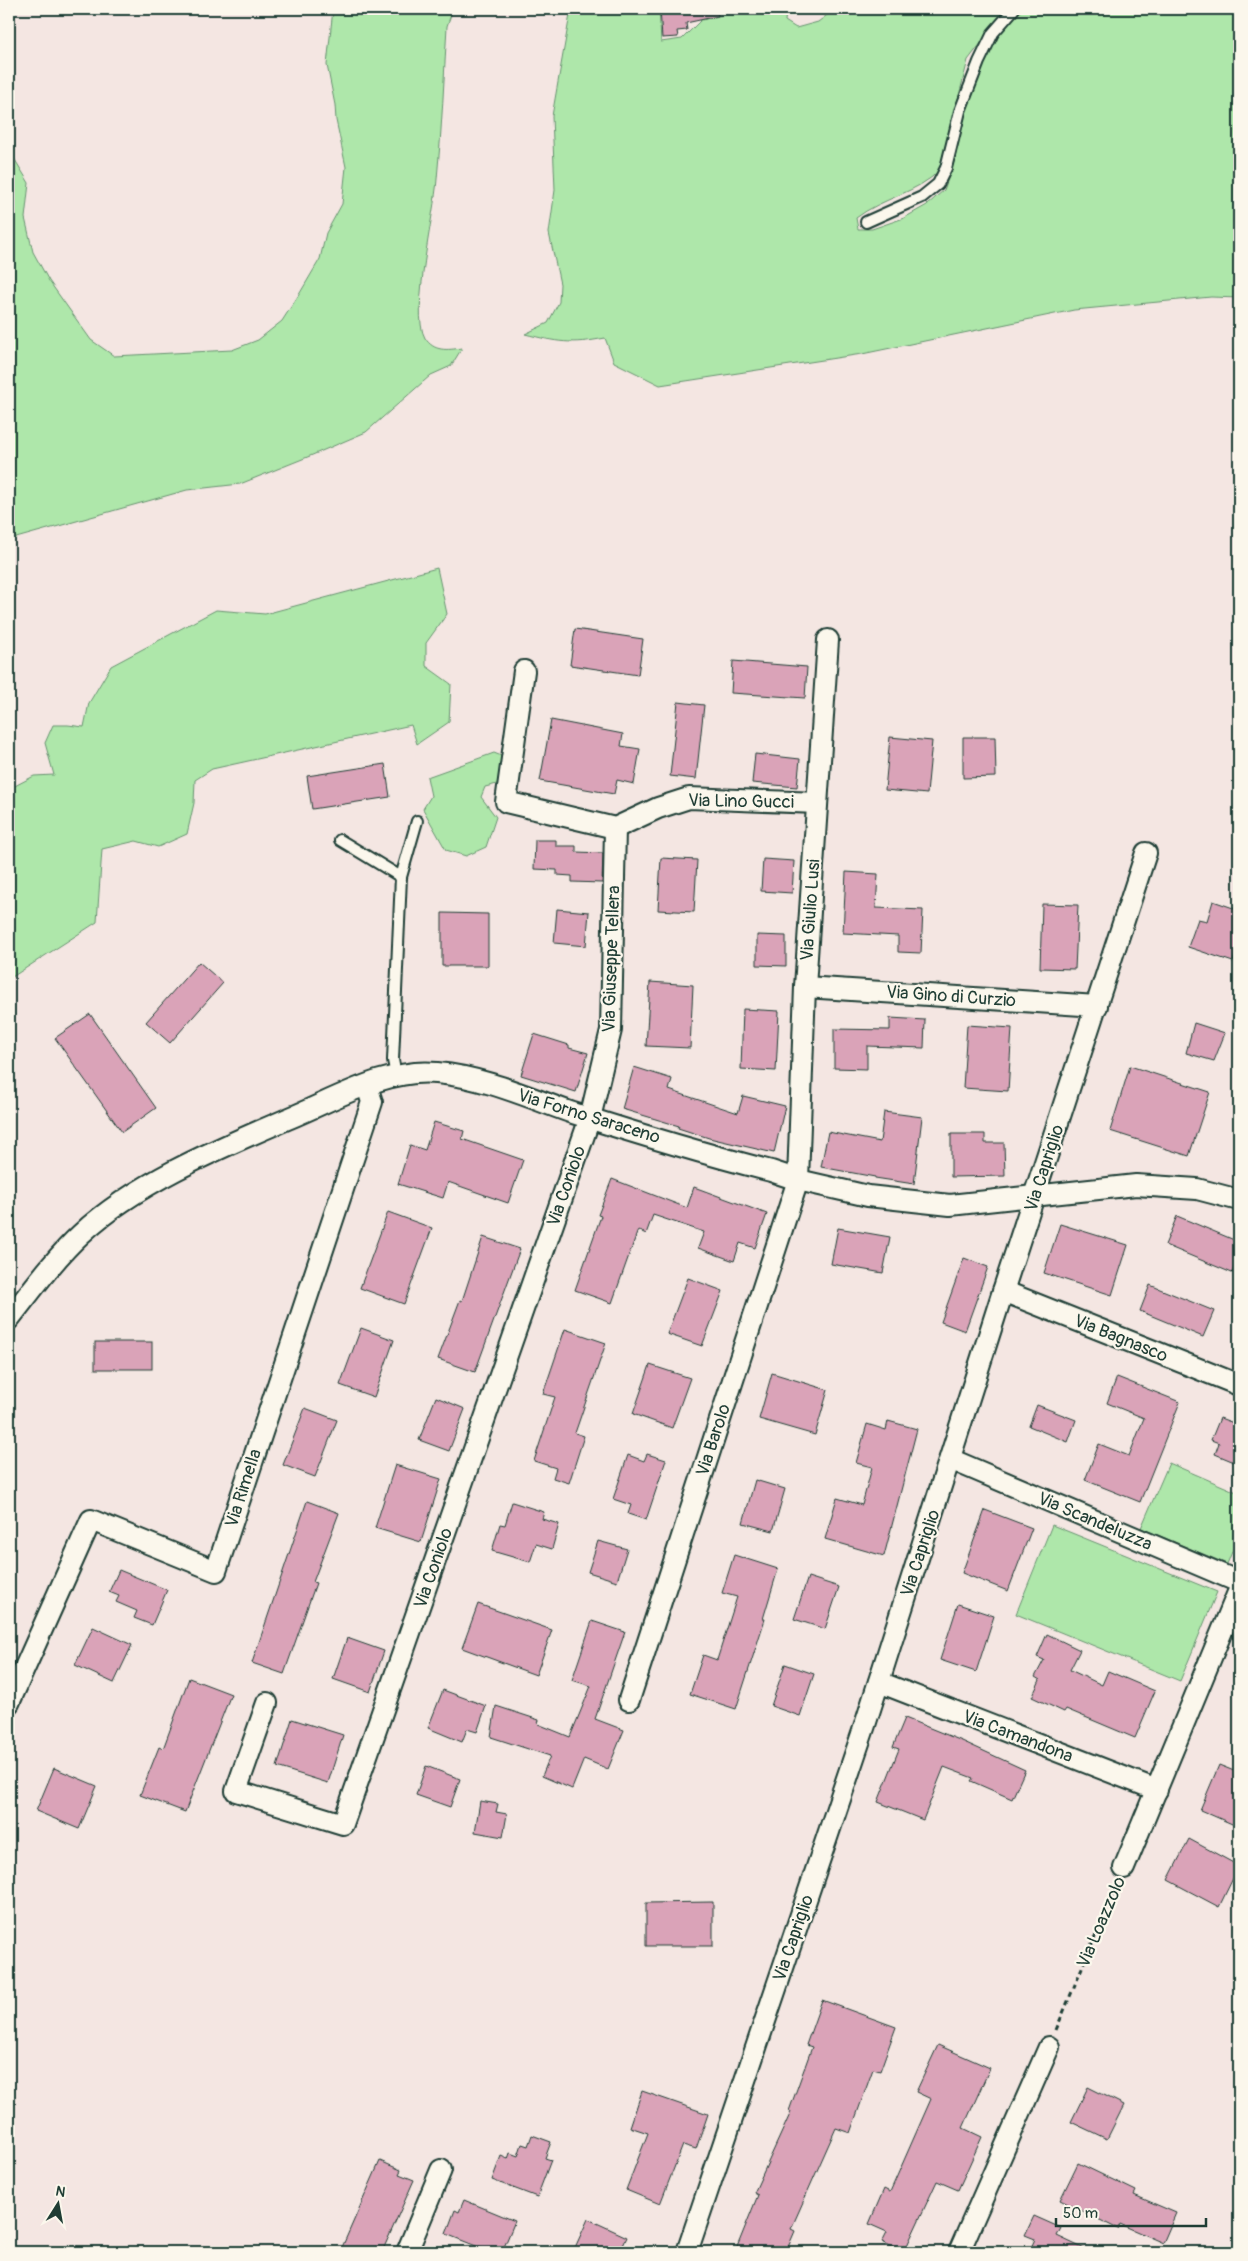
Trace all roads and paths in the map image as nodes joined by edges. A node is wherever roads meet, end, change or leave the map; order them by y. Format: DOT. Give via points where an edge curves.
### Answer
graph roads {
  1 [pos="1014,9"];
  2 [pos="866,222"];
  3 [pos="828,640"];
  4 [pos="524,670"];
  5 [pos="817,803"];
  6 [pos="417,821"];
  7 [pos="615,828"];
  8 [pos="340,840"];
  9 [pos="1146,853"];
  10 [pos="401,877"];
  11 [pos="805,987"];
  12 [pos="1097,1006"];
  13 [pos="396,1076"];
  14 [pos="367,1086"];
  15 [pos="590,1118"];
  16 [pos="798,1180"];
  17 [pos="1035,1197"];
  18 [pos="1239,1200"];
  19 [pos="1003,1291"];
  20 [pos="9,1319"];
  21 [pos="1239,1385"];
  22 [pos="950,1459"];
  23 [pos="1239,1582"];
  24 [pos="1239,1590"];
  25 [pos="879,1682"];
  26 [pos="628,1700"];
  27 [pos="9,1703"];
  28 [pos="267,1703"];
  29 [pos="1157,1790"];
  30 [pos="1124,1868"];
  31 [pos="1049,2047"];
  32 [pos="441,2170"];
  33 [pos="407,2252"];
  34 [pos="687,2252"];
  35 [pos="959,2252"];
  1 -- 2 [label="lane" via="993,33 979,62 938,184 922,197"];
  3 -- 5 [label="street, Via Giulio Lusi"];
  4 -- 7 [label="street" via="506,802"];
  5 -- 7 [label="street, Via Lino Gucci" via="689,798"];
  5 -- 11 [label="street, Via Giulio Lusi"];
  6 -- 10 [label="lane"];
  7 -- 15 [label="street, Via Giuseppe Tellera" via="611,1030"];
  8 -- 10 [label="lane"];
  9 -- 12 [label="street, Via Capriglio"];
  10 -- 13 [label="lane" via="393,1060"];
  11 -- 12 [label="street, Via Gino di Curzio"];
  11 -- 16 [label="street, Via Giulio Lusi"];
  12 -- 17 [label="street, Via Capriglio"];
  13 -- 14 [label="street, Via Forno Saraceno"];
  13 -- 15 [label="street, Via Forno Saraceno" via="448,1074"];
  14 -- 20 [label="street, Via Forno Saraceno" via="202,1156 120,1203 82,1234"];
  14 -- 27 [label="street, Via Rimella" via="372,1102 216,1571 91,1520"];
  15 -- 16 [label="street, Via Forno Saraceno"];
  15 -- 28 [label="street, Via Coniolo" via="343,1824 236,1791"];
  16 -- 17 [label="street, Via Forno Saraceno" via="868,1196 950,1205"];
  16 -- 26 [label="street, Via Barolo"];
  17 -- 18 [label="street, Via Forno Saraceno" via="1136,1185 1197,1189"];
  17 -- 19 [label="street, Via Capriglio"];
  19 -- 21 [label="street, Via Bagnasco"];
  19 -- 22 [label="street, Via Capriglio"];
  22 -- 23 [label="street, Via Scandeluzza"];
  22 -- 25 [label="street, Via Capriglio"];
  24 -- 29 [label="street, Via Loazzolo"];
  25 -- 29 [label="street, Via Camandona"];
  25 -- 34 [label="street, Via Capriglio"];
  29 -- 30 [label="street, Via Loazzolo"];
  30 -- 31 [label="path, Via Loazzolo"];
  31 -- 35 [label="street"];
  32 -- 33 [label="street"];
}
